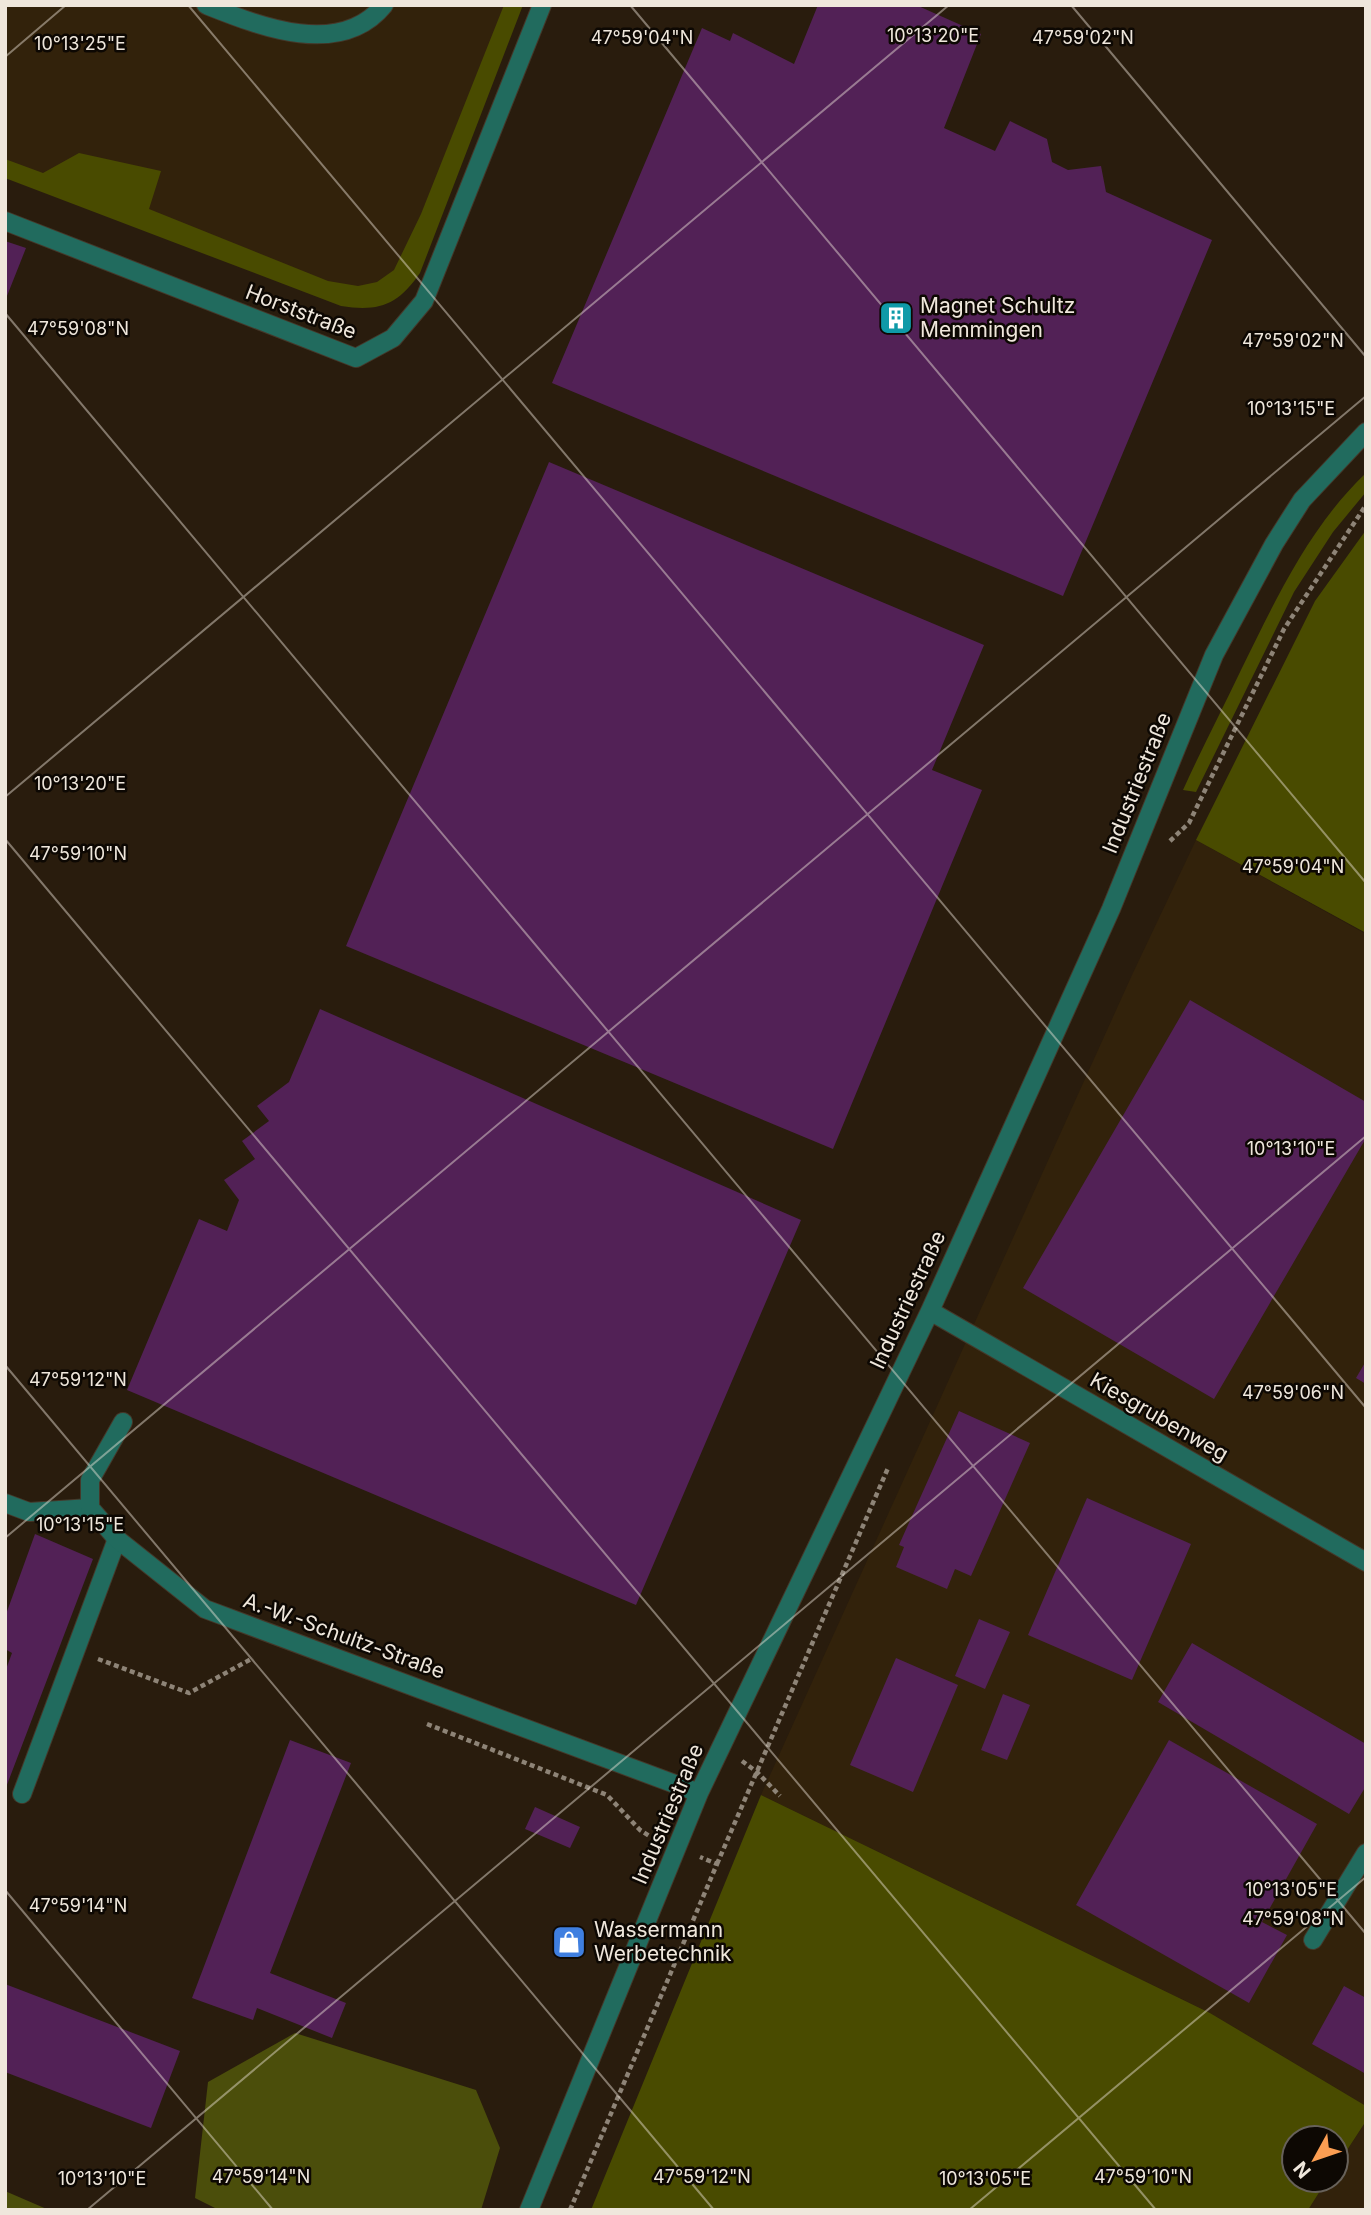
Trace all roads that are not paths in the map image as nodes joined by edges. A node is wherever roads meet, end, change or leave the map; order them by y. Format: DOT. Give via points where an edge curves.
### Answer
graph roads {
  1 [pos="206,5"];
  2 [pos="384,5"];
  3 [pos="542,5"];
  4 [pos="5,221"];
  5 [pos="1366,432"];
  6 [pos="930,1311"];
  7 [pos="123,1422"];
  8 [pos="5,1503"];
  9 [pos="90,1508"];
  10 [pos="117,1539"];
  11 [pos="1366,1562"];
  12 [pos="699,1793"];
  13 [pos="22,1794"];
  14 [pos="1366,1853"];
  15 [pos="1313,1940"];
  16 [pos="528,2210"];
  1 -- 2 [label="street" via="286,32 326,34 357,27"];
  3 -- 4 [label="street, Horststraße" via="424,301 393,338 356,358"];
  5 -- 6 [label="street, Industriestraße" via="1302,500 1214,655 1111,909"];
  6 -- 11 [label="street, Kiesgrubenweg"];
  6 -- 12 [label="street, Industriestraße"];
  7 -- 9 [label="street" via="90,1480"];
  8 -- 9 [label="street" via="29,1512"];
  9 -- 10 [label="street, A.-W.-Schultz-Straße"];
  10 -- 12 [label="street, A.-W.-Schultz-Straße" via="205,1609"];
  10 -- 13 [label="street"];
  12 -- 16 [label="street, Industriestraße"];
  14 -- 15 [label="street"];
}
